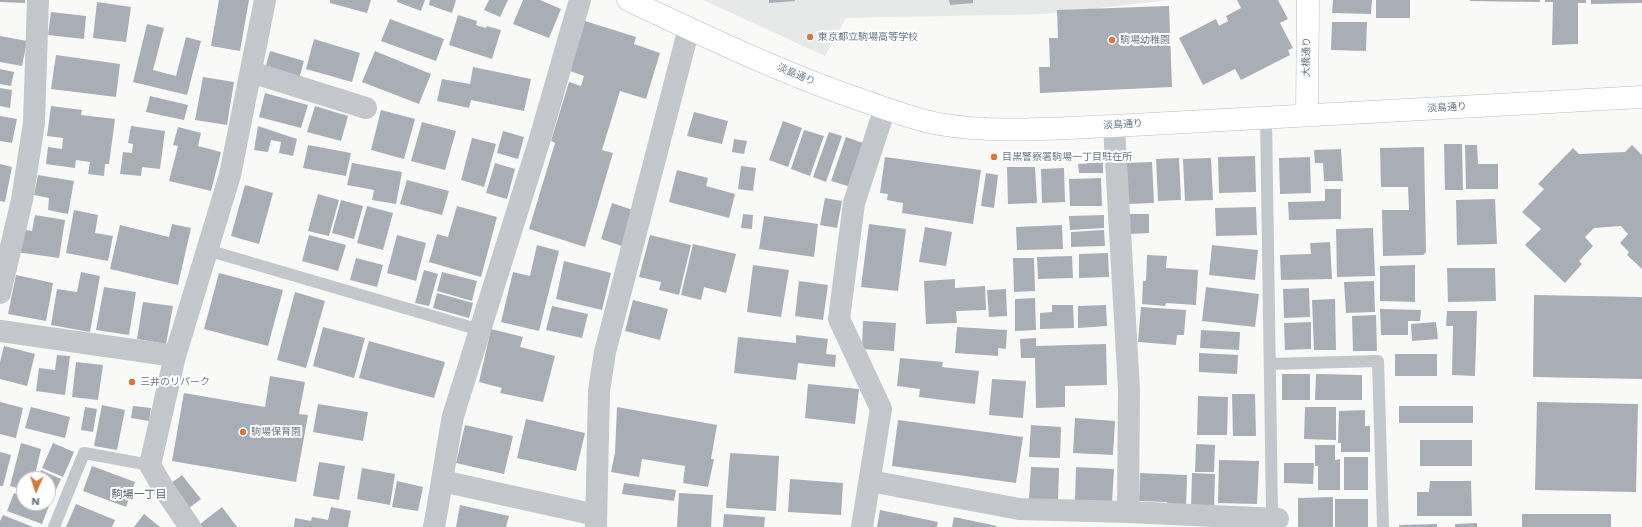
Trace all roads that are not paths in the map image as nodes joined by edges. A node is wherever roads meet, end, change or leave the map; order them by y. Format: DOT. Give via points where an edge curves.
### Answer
graph roads {
  1 [pos="38,0"];
  2 [pos="265,0"];
  3 [pos="580,0"];
  4 [pos="628,0"];
  5 [pos="1308,0"];
  6 [pos="689,28"];
  7 [pos="251,72"];
  8 [pos="1642,97"];
  9 [pos="366,108"];
  10 [pos="885,108"];
  11 [pos="1307,115"];
  12 [pos="1266,117"];
  13 [pos="1114,126"];
  14 [pos="207,250"];
  15 [pos="0,293"];
  16 [pos="480,330"];
  17 [pos="0,331"];
  18 [pos="175,356"];
  19 [pos="1270,364"];
  20 [pos="150,465"];
  21 [pos="870,480"];
  22 [pos="442,481"];
  23 [pos="1128,512"];
  24 [pos="1017,518"];
  25 [pos="596,521"];
  26 [pos="1201,521"];
  27 [pos="1281,523"];
  28 [pos="54,527"];
  29 [pos="190,527"];
  30 [pos="434,527"];
  31 [pos="862,527"];
  32 [pos="1383,527"];
  1 -- 15 [label="street" via="34,123 22,200"];
  2 -- 7 [label="street"];
  3 -- 16 [label="street"];
  4 -- 6 [label="main road, 淡島通り"];
  5 -- 11 [label="main road, 大橋通り"];
  6 -- 10 [label="main road, 淡島通り" via="825,88"];
  6 -- 25 [label="street" via="605,352 599,390"];
  7 -- 9 [label="street"];
  7 -- 14 [label="street" via="230,175"];
  8 -- 11 [label="main road, 淡島通り"];
  10 -- 13 [label="main road, 淡島通り" via="938,124 992,130"];
  10 -- 21 [label="street" via="854,204 839,319 880,409"];
  11 -- 12 [label="main road, 淡島通り"];
  12 -- 13 [label="main road, 淡島通り"];
  12 -- 19 [label="lane"];
  13 -- 23 [label="street" via="1129,390"];
  14 -- 16 [label="lane"];
  14 -- 18 [label="street"];
  16 -- 22 [label="street" via="453,416"];
  17 -- 18 [label="street"];
  18 -- 20 [label="street"];
  19 -- 27 [label="lane" via="1272,512"];
  19 -- 32 [label="lane" via="1378,361"];
  20 -- 28 [label="lane" via="84,453"];
  20 -- 29 [label="street"];
  21 -- 24 [label="street"];
  21 -- 31 [label="street"];
  22 -- 25 [label="street"];
  22 -- 30 [label="street"];
  23 -- 24 [label="street"];
  23 -- 26 [label="street"];
  26 -- 27 [label="street"];
}
